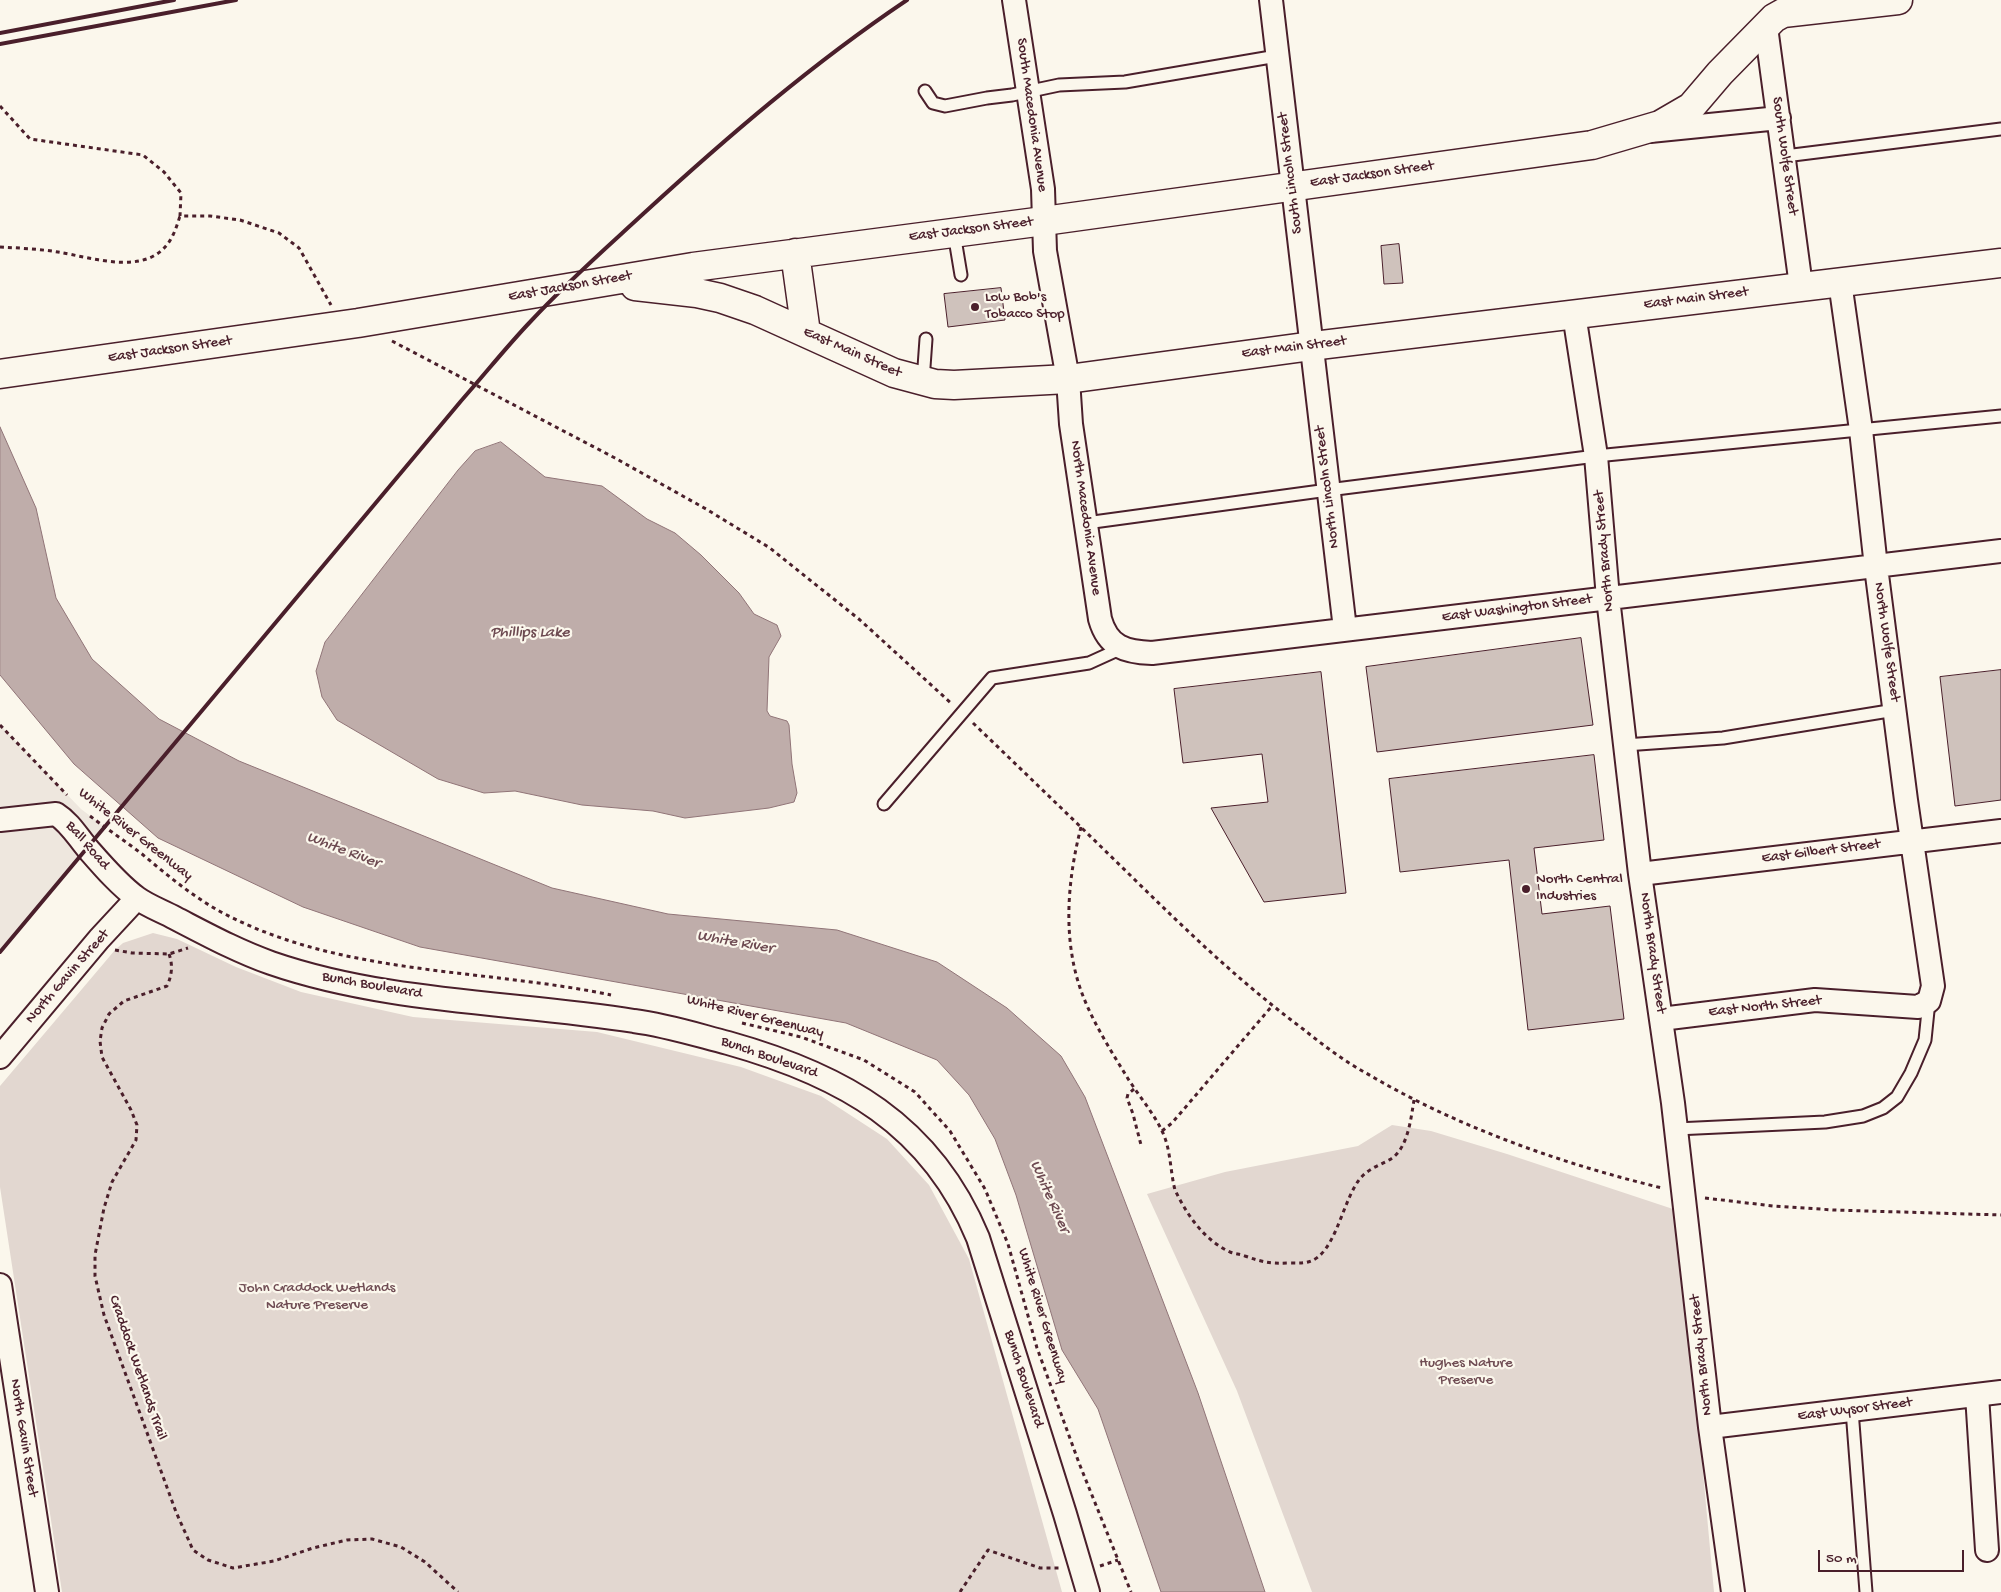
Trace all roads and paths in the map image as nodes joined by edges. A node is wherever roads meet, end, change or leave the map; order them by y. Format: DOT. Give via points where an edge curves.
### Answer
graph roads {
  1 [pos="1014,0"];
  2 [pos="1271,0"];
  3 [pos="1898,0"];
  4 [pos="1766,26"];
  5 [pos="1277,56"];
  6 [pos="925,91"];
  7 [pos="1028,91"];
  8 [pos="0,106"];
  9 [pos="1779,118"];
  10 [pos="2001,129"];
  11 [pos="1630,133"];
  12 [pos="1784,156"];
  13 [pos="1292,186"];
  14 [pos="180,216"];
  15 [pos="1044,221"];
  16 [pos="954,233"];
  17 [pos="0,247"];
  18 [pos="796,253"];
  19 [pos="2001,263"];
  20 [pos="961,275"];
  21 [pos="1840,282"];
  22 [pos="603,283"];
  23 [pos="1801,286"];
  24 [pos="1574,314"];
  25 [pos="358,323"];
  26 [pos="806,333"];
  27 [pos="926,339"];
  28 [pos="392,341"];
  29 [pos="1312,346"];
  30 [pos="8,373"];
  31 [pos="1068,379"];
  32 [pos="923,381"];
  33 [pos="2001,416"];
  34 [pos="1861,430"];
  35 [pos="1596,456"];
  36 [pos="1328,490"];
  37 [pos="1086,523"];
  38 [pos="2001,552"];
  39 [pos="1876,567"];
  40 [pos="1608,598"];
  41 [pos="1345,629"];
  42 [pos="1122,648"];
  43 [pos="1895,710"];
  44 [pos="962,713"];
  45 [pos="0,725"];
  46 [pos="1625,745"];
  47 [pos="70,799"];
  48 [pos="884,804"];
  49 [pos="89,815"];
  50 [pos="0,820"];
  51 [pos="1081,827"];
  52 [pos="2001,831"];
  53 [pos="1912,841"];
  54 [pos="1640,874"];
  55 [pos="137,898"];
  56 [pos="221,912"];
  57 [pos="206,934"];
  58 [pos="99,939"];
  59 [pos="168,954"];
  60 [pos="614,995"];
  61 [pos="1929,1001"];
  62 [pos="1272,1006"];
  63 [pos="1661,1019"];
  64 [pos="738,1022"];
  65 [pos="0,1058"];
  66 [pos="1134,1089"];
  67 [pos="1414,1100"];
  68 [pos="1676,1129"];
  69 [pos="1162,1131"];
  70 [pos="1141,1145"];
  71 [pos="1684,1193"];
  72 [pos="2001,1215"];
  73 [pos="0,1285"];
  74 [pos="2001,1392"];
  75 [pos="1977,1395"];
  76 [pos="1852,1410"];
  77 [pos="1710,1427"];
  78 [pos="1987,1550"];
  79 [pos="1118,1560"];
  80 [pos="1081,1567"];
  81 [pos="47,1592"];
  82 [pos="458,1592"];
  83 [pos="960,1592"];
  84 [pos="1088,1592"];
  85 [pos="1131,1592"];
  86 [pos="1732,1592"];
  87 [pos="1866,1592"];
  1 -- 7 [label="street, South Macedonia Avenue"];
  2 -- 5 [label="street, South Lincoln Street"];
  3 -- 4 [label="main road, East Jackson Street" via="1783,13"];
  4 -- 9 [label="street, South Wolfe Street"];
  4 -- 11 [label="main road, East Jackson Street" via="1691,107 1660,124"];
  5 -- 7 [label="lane" via="1125,82 1059,85"];
  5 -- 13 [label="street, South Lincoln Street"];
  6 -- 7 [label="lane" via="934,103 945,106"];
  7 -- 15 [label="street, South Macedonia Avenue" via="1043,189"];
  8 -- 14 [label="path" via="30,139 143,155 164,172 181,193"];
  9 -- 11 [label="street"];
  9 -- 12 [label="street, South Wolfe Street"];
  10 -- 12 [label="lane"];
  11 -- 13 [label="main road, East Jackson Street" via="1592,144"];
  12 -- 23 [label="street, South Wolfe Street"];
  13 -- 15 [label="main road, East Jackson Street"];
  13 -- 29 [label="street, South Lincoln Street"];
  14 -- 17 [label="path" via="173,236 160,252 140,262 110,262 56,252"];
  14 -- 25 [label="path" via="240,220 279,233 299,248 333,310"];
  15 -- 16 [label="main road, East Jackson Street"];
  15 -- 31 [label="street, South Macedonia Avenue" via="1045,251"];
  16 -- 18 [label="main road, East Jackson Street"];
  16 -- 20 [label="lane"];
  18 -- 22 [label="main road, East Jackson Street" via="644,274"];
  18 -- 26 [label="main road"];
  19 -- 21 [label="main road, East Main Street"];
  21 -- 23 [label="main road, East Main Street"];
  21 -- 34 [label="street, North Wolfe Street"];
  22 -- 25 [label="main road, East Jackson Street"];
  22 -- 26 [label="main road, East Main Street" via="720,298"];
  23 -- 24 [label="main road, East Main Street"];
  24 -- 29 [label="main road, East Main Street"];
  24 -- 35 [label="street, North Brady Street"];
  25 -- 30 [label="main road, East Jackson Street"];
  26 -- 32 [label="main road, East Main Street" via="894,373"];
  27 -- 32 [label="lane"];
  28 -- 44 [label="path" via="615,458 770,548 860,620"];
  29 -- 31 [label="main road, East Main Street"];
  29 -- 36 [label="street, North Lincoln Street"];
  31 -- 32 [label="main road, East Main Street" via="954,385"];
  31 -- 37 [label="street, North Macedonia Avenue" via="1071,424"];
  33 -- 34 [label="lane"];
  34 -- 35 [label="lane"];
  34 -- 39 [label="street, North Wolfe Street"];
  35 -- 36 [label="lane"];
  35 -- 40 [label="street, North Brady Street"];
  36 -- 37 [label="lane"];
  36 -- 41 [label="street, North Lincoln Street"];
  37 -- 42 [label="street, North Macedonia Avenue" via="1103,628 1107,637"];
  38 -- 39 [label="street, East Washington Street"];
  39 -- 40 [label="street, East Washington Street"];
  39 -- 43 [label="street, North Wolfe Street"];
  40 -- 41 [label="street, East Washington Street"];
  40 -- 46 [label="street, North Brady Street"];
  41 -- 42 [label="street, East Washington Street" via="1152,653"];
  42 -- 44 [label="lane" via="1089,663 992,678"];
  43 -- 46 [label="lane" via="1723,738"];
  43 -- 53 [label="street, North Wolfe Street"];
  44 -- 48 [label="lane"];
  44 -- 51 [label="path"];
  45 -- 47 [label="path, White River Greenway"];
  46 -- 54 [label="street, North Brady Street"];
  49 -- 56 [label="path, White River Greenway" via="194,896"];
  50 -- 55 [label="street, Ball Road" via="56,814 67,821 87,848"];
  51 -- 62 [label="path" via="1208,952"];
  51 -- 66 [label="path" via="1070,886 1073,960 1091,1014"];
  52 -- 53 [label="street, East Gilbert Street"];
  53 -- 54 [label="street, East Gilbert Street"];
  53 -- 61 [label="street, North Wolfe Street" via="1933,986"];
  54 -- 63 [label="street, North Brady Street"];
  55 -- 57 [label="street, Bunch Boulevard"];
  55 -- 58 [label="street, North Gavin Street"];
  56 -- 57 [label="path"];
  56 -- 60 [label="path, White River Greenway" via="309,948 387,964"];
  57 -- 59 [label="path" via="194,947"];
  57 -- 80 [label="street, Bunch Boulevard" via="270,962 345,983 402,993 636,1021 695,1034 799,1066 835,1082 871,1104 919,1144 953,1188 972,1222"];
  58 -- 59 [label="path" via="115,950 132,954"];
  58 -- 65 [label="street, North Gavin Street"];
  59 -- 82 [label="path, Craddock Wetlands Trail" via="172,962 167,986 124,1001 109,1014 102,1028 102,1057 137,1125 136,1140 112,1182 95,1255 104,1316 186,1535 193,1550 208,1560 233,1568 274,1561 347,1540 372,1539 401,1547 425,1562"];
  61 -- 63 [label="street, East North Street" via="1908,1007 1815,1000"];
  61 -- 68 [label="lane" via="1925,1040 1912,1073 1897,1098 1883,1108 1863,1116 1825,1122"];
  62 -- 67 [label="path" via="1364,1072"];
  62 -- 69 [label="path" via="1172,1124"];
  63 -- 68 [label="street, North Brady Street"];
  64 -- 79 [label="path, White River Greenway" via="801,1038 864,1060 915,1092 950,1131 984,1189 1008,1244 1037,1348"];
  66 -- 69 [label="path"];
  66 -- 70 [label="path" via="1127,1098"];
  67 -- 69 [label="path" via="1410,1123 1399,1152 1361,1177 1327,1246 1309,1263 1257,1262 1210,1239 1193,1222 1175,1190"];
  67 -- 71 [label="path" via="1548,1156"];
  68 -- 71 [label="street, North Brady Street"];
  71 -- 72 [label="path" via="1808,1208"];
  71 -- 77 [label="street, North Brady Street"];
  73 -- 81 [label="street, North Gavin Street"];
  74 -- 75 [label="street, East Wysor Street"];
  75 -- 76 [label="street, East Wysor Street"];
  75 -- 78 [label="street"];
  76 -- 77 [label="street, East Wysor Street"];
  76 -- 87 [label="lane"];
  77 -- 86 [label="street, North Brady Street"];
  79 -- 80 [label="path" via="1095,1568"];
  79 -- 85 [label="path, White River Greenway"];
  80 -- 83 [label="path" via="1040,1568 988,1550"];
  80 -- 84 [label="street, Bunch Boulevard"];
}
